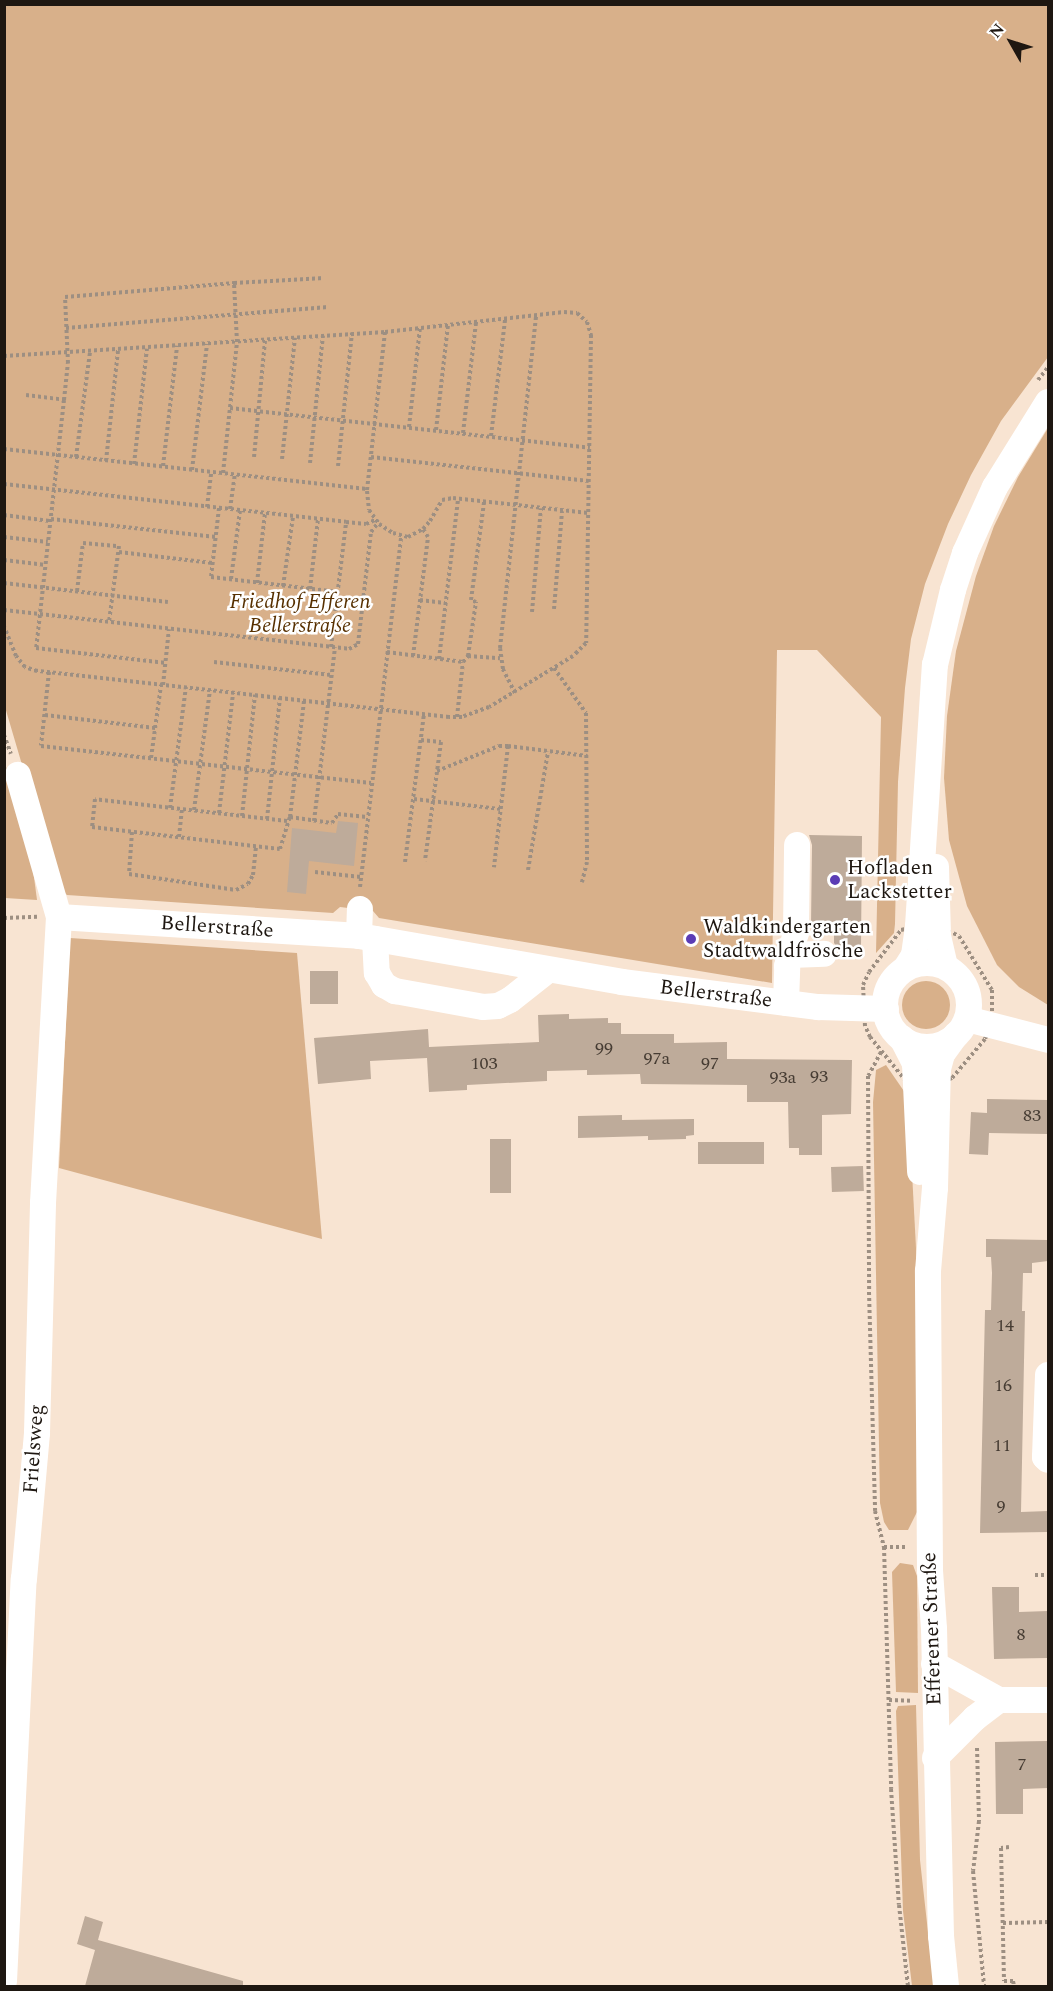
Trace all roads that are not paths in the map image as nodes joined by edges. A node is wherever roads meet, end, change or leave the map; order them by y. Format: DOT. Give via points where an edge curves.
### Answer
graph roads {
  1 [pos="1048,402"];
  2 [pos="15,785"];
  3 [pos="796,845"];
  4 [pos="360,909"];
  5 [pos="59,917"];
  6 [pos="928,926"];
  7 [pos="367,938"];
  8 [pos="824,954"];
  9 [pos="790,955"];
  10 [pos="945,966"];
  11 [pos="906,968"];
  12 [pos="548,970"];
  13 [pos="786,1003"];
  14 [pos="874,1007"];
  15 [pos="962,1027"];
  16 [pos="1048,1040"];
  17 [pos="892,1045"];
  18 [pos="927,1085"];
  19 [pos="1048,1376"];
  20 [pos="1048,1460"];
  21 [pos="934,1664"];
  22 [pos="999,1700"];
  23 [pos="1048,1700"];
  24 [pos="935,1758"];
  25 [pos="5,1952"];
  26 [pos="4,1981"];
  27 [pos="946,1986"];
  1 -- 6 [label="street" via="995,487 965,554 935,665 930,708"];
  2 -- 5 [label="street, Frielsweg"];
  3 -- 9 [label="street" via="796,933"];
  4 -- 7 [label="street"];
  5 -- 7 [label="street, Bellerstraße"];
  5 -- 25 [label="street, Frielsweg" via="44,1192 37,1433 24,1579"];
  6 -- 10 [label="street"];
  6 -- 11 [label="street"];
  7 -- 12 [label="street, Bellerstraße"];
  7 -- 12 [label="street" via="377,974 394,991 483,1007 504,1003"];
  8 -- 9 [label="street"];
  9 -- 13 [label="street"];
  10 -- 11 [label="street" via="919,963"];
  10 -- 15 [label="street" via="956,973 968,994"];
  11 -- 14 [label="street"];
  12 -- 13 [label="street, Bellerstraße"];
  13 -- 14 [label="street, Bellerstraße"];
  14 -- 17 [label="street" via="888,1020"];
  15 -- 16 [label="street" via="992,1025"];
  15 -- 17 [label="street" via="947,1042 924,1047"];
  15 -- 18 [label="street, Efferener Straße" via="942,1054"];
  17 -- 18 [label="street, Efferener Straße" via="915,1064"];
  18 -- 21 [label="street, Efferener Straße" via="935,1188 928,1271"];
  19 -- 20 [label="street"];
  21 -- 22 [label="street"];
  21 -- 24 [label="street, Efferener Straße"];
  22 -- 23 [label="street"];
  22 -- 24 [label="street"];
  24 -- 27 [label="street, Efferener Straße"];
  25 -- 26 [label="street, Frielsweg"];
}
